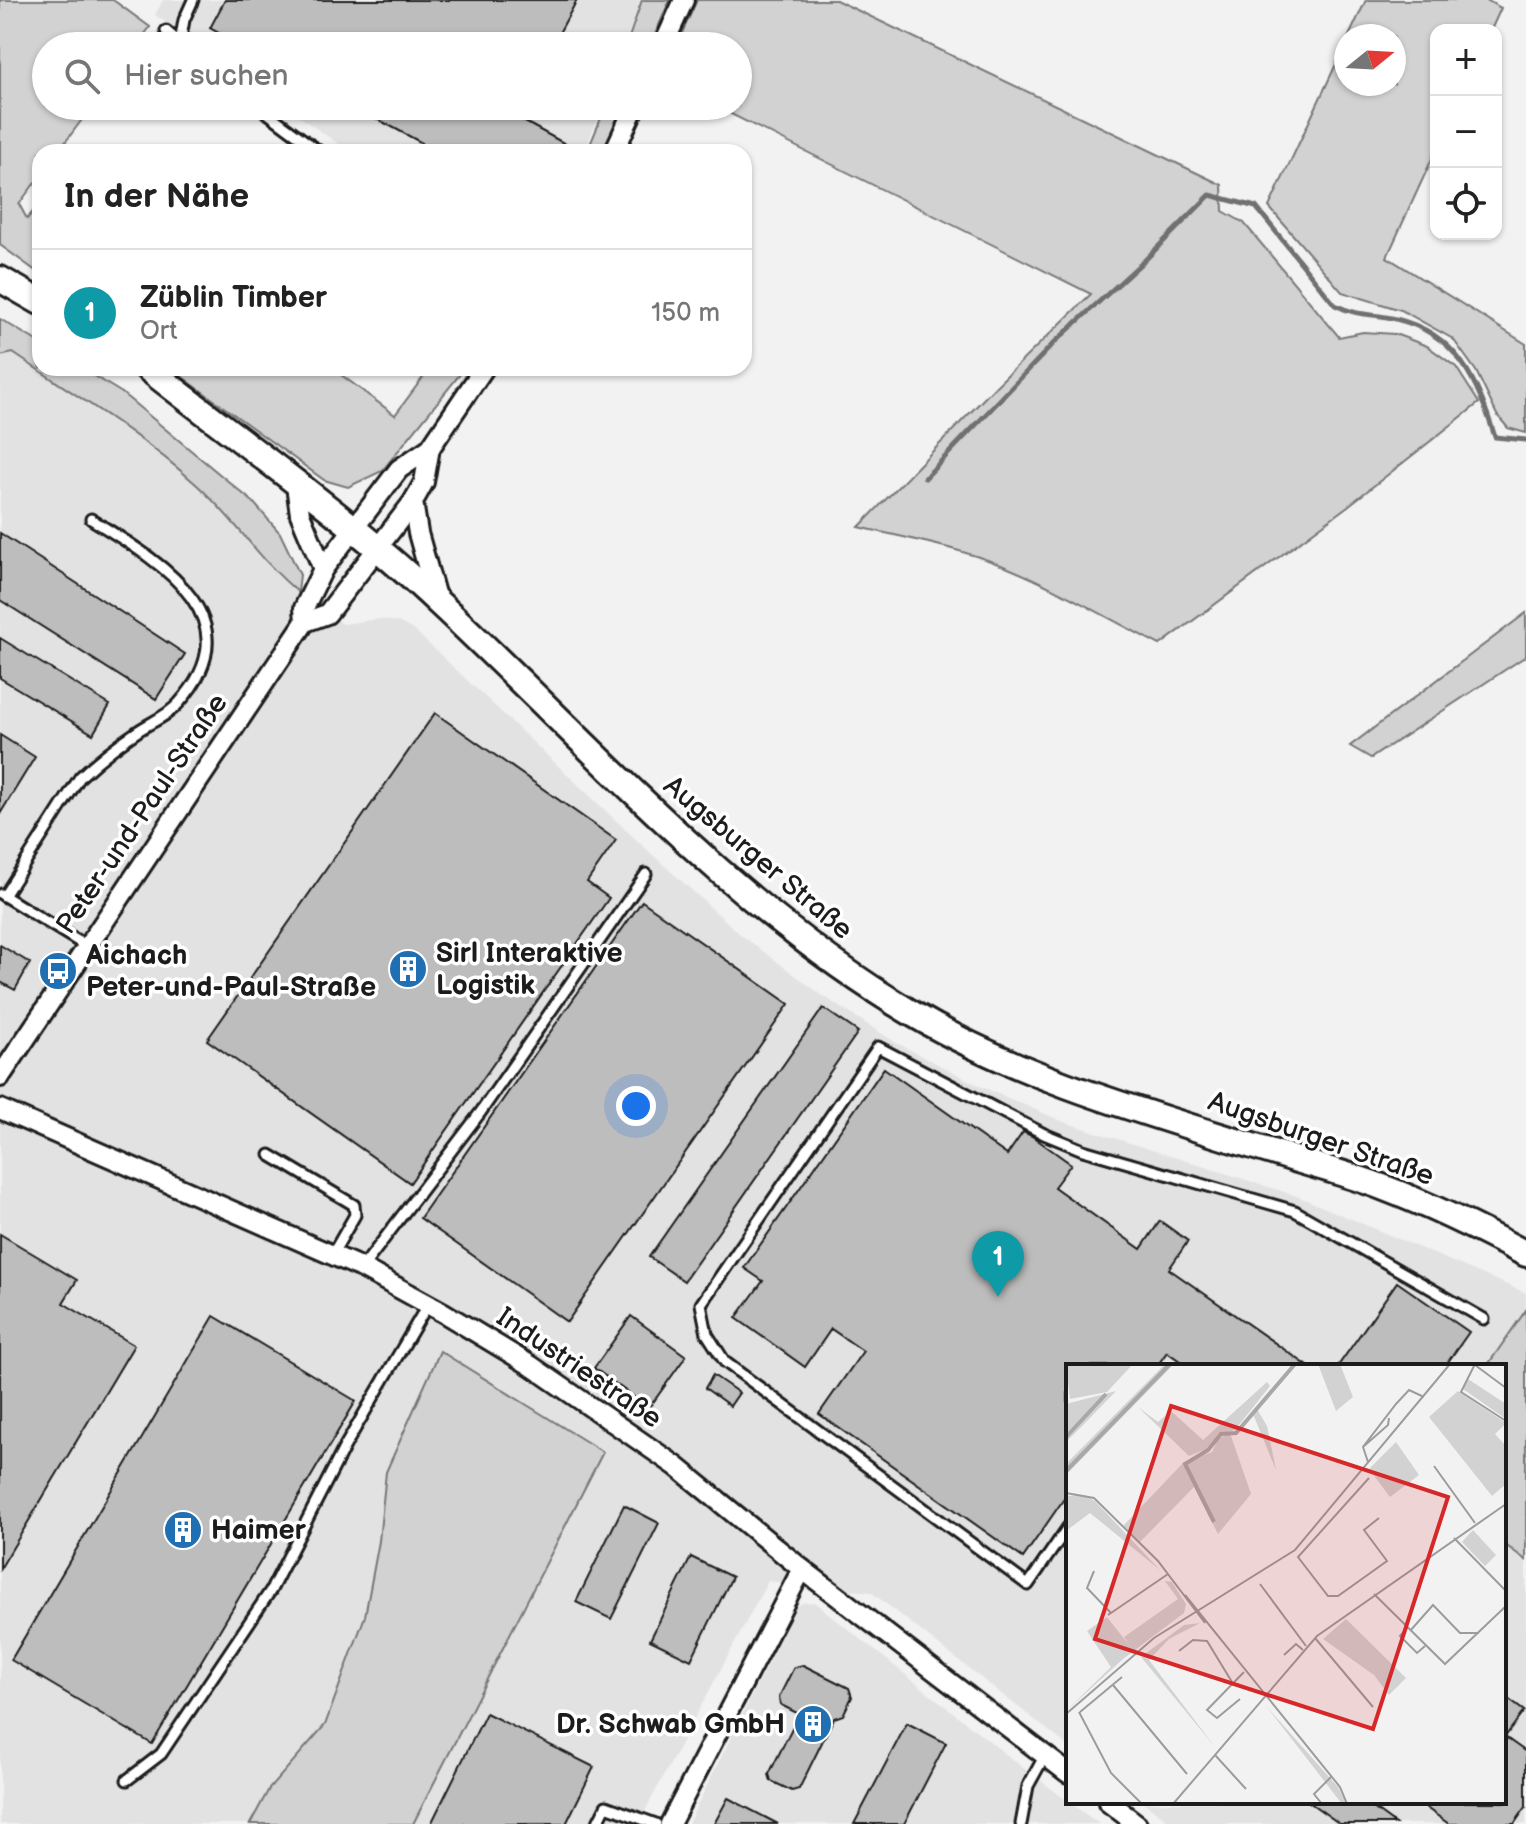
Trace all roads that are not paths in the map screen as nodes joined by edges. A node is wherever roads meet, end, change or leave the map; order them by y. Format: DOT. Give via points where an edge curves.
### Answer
graph roads {
  1 [pos="193,0"];
  2 [pos="684,0"];
  3 [pos="182,32"];
  4 [pos="669,32"];
  5 [pos="277,120"];
  6 [pos="629,120"];
  7 [pos="309,144"];
  8 [pos="618,144"];
  9 [pos="0,279"];
  10 [pos="32,297"];
  11 [pos="157,376"];
  12 [pos="479,376"];
  13 [pos="430,448"];
  14 [pos="296,485"];
  15 [pos="413,502"];
  16 [pos="91,519"];
  17 [pos="353,529"];
  18 [pos="377,549"];
  19 [pos="323,569"];
  20 [pos="437,601"];
  21 [pos="305,622"];
  22 [pos="646,874"];
  23 [pos="2,895"];
  24 [pos="86,946"];
  25 [pos="0,1077"];
  26 [pos="0,1109"];
  27 [pos="270,1155"];
  28 [pos="1526,1254"];
  29 [pos="332,1255"];
  30 [pos="362,1268"];
  31 [pos="428,1304"];
  32 [pos="1484,1319"];
  33 [pos="1066,1530"];
  34 [pos="802,1569"];
  35 [pos="1045,1755"];
  36 [pos="1066,1771"];
  37 [pos="127,1780"];
  38 [pos="1111,1804"];
  39 [pos="597,1824"];
  40 [pos="656,1824"];
  41 [pos="670,1824"];
  42 [pos="1021,1824"];
  43 [pos="1137,1824"];
  1 -- 3 [label="lane"];
  2 -- 4 [label="street"];
  5 -- 7 [label="lane"];
  6 -- 8 [label="street"];
  9 -- 10 [label="main road"];
  11 -- 14 [label="main road, Augsburger Straße"];
  12 -- 13 [label="street"];
  13 -- 15 [label="street" via="424,482"];
  13 -- 17 [label="street, Peter-und-Paul-Straße" via="399,469"];
  14 -- 17 [label="main road, Augsburger Straße"];
  14 -- 19 [label="street" via="300,514"];
  15 -- 18 [label="street, Peter-und-Paul-Straße"];
  15 -- 20 [label="street"];
  16 -- 23 [label="lane" via="151,557 189,595 205,629 204,667 178,704 80,777"];
  17 -- 18 [label="main road, Augsburger Straße"];
  17 -- 19 [label="street, Peter-und-Paul-Straße"];
  18 -- 20 [label="main road, Augsburger Straße"];
  18 -- 21 [label="street, Peter-und-Paul-Straße" via="327,614"];
  19 -- 21 [label="street, Peter-und-Paul-Straße" via="304,608"];
  20 -- 28 [label="main road, Augsburger Straße" via="760,906 913,1014 989,1054 1075,1088 1379,1186"];
  21 -- 24 [label="street, Peter-und-Paul-Straße"];
  22 -- 30 [label="lane" via="480,1113"];
  23 -- 24 [label="lane"];
  24 -- 25 [label="street, Peter-und-Paul-Straße"];
  26 -- 29 [label="street, Industriestraße"];
  27 -- 29 [label="lane" via="354,1205 355,1215"];
  29 -- 30 [label="street, Industriestraße"];
  30 -- 31 [label="street, Industriestraße"];
  31 -- 34 [label="street, Industriestraße" via="530,1365 676,1466"];
  31 -- 37 [label="lane" via="345,1446 271,1590 161,1754"];
  32 -- 33 [label="lane" via="1295,1211 1083,1150 878,1047 701,1304 707,1334 725,1362 1028,1585"];
  34 -- 35 [label="street, Industriestraße"];
  34 -- 41 [label="street"];
  35 -- 36 [label="street, Industriestraße"];
  35 -- 42 [label="lane" via="1028,1786"];
  38 -- 43 [label="street"];
  39 -- 40 [label="lane" via="606,1806"];
}
